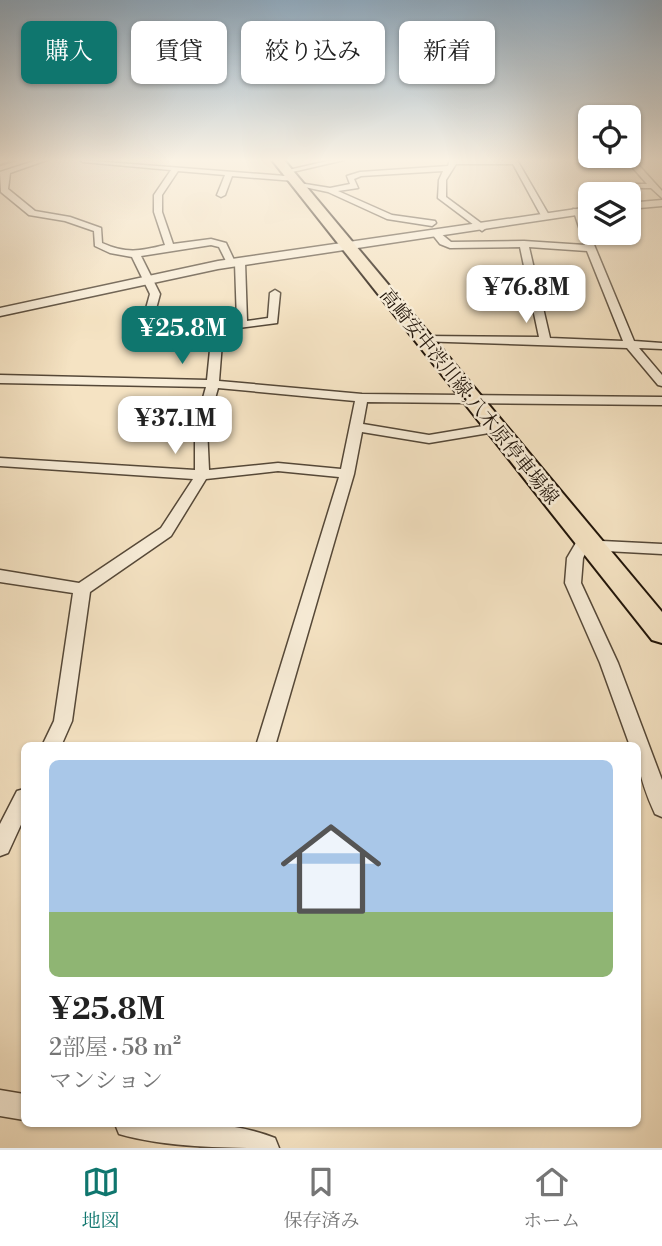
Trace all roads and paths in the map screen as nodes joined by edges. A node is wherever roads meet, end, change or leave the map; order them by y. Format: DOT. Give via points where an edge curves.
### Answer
graph roads {
  1 [pos="35,214"];
  2 [pos="159,214"];
  3 [pos="322,214"];
  4 [pos="377,214"];
  5 [pos="463,214"];
  6 [pos="544,214"];
  7 [pos="563,214"];
  8 [pos="577,214"];
  9 [pos="546,217"];
  10 [pos="482,228"];
  11 [pos="434,229"];
  12 [pos="524,244"];
  13 [pos="170,247"];
  14 [pos="349,247"];
  15 [pos="591,248"];
  16 [pos="136,255"];
  17 [pos="236,262"];
  18 [pos="149,279"];
  19 [pos="275,293"];
  20 [pos="0,312"];
  21 [pos="242,324"];
  22 [pos="218,327"];
  23 [pos="421,339"];
  24 [pos="545,341"];
  25 [pos="630,344"];
  26 [pos="662,346"];
  27 [pos="0,379"];
  28 [pos="662,382"];
  29 [pos="213,384"];
  30 [pos="469,397"];
  31 [pos="362,398"];
  32 [pos="662,401"];
  33 [pos="356,427"];
  34 [pos="495,428"];
  35 [pos="0,463"];
  36 [pos="347,474"];
  37 [pos="202,475"];
  38 [pos="591,546"];
  39 [pos="662,548"];
  40 [pos="0,576"];
  41 [pos="82,589"];
  42 [pos="662,632"];
  43 [pos="53,742"];
  44 [pos="266,742"];
  45 [pos="639,742"];
  46 [pos="641,749"];
  47 [pos="21,804"];
  48 [pos="662,807"];
  49 [pos="0,846"];
  50 [pos="0,1103"];
  51 [pos="21,1106"];
  52 [pos="146,1127"];
  53 [pos="265,1148"];
  1 -- 16 [label="street" via="97,230 102,248"];
  2 -- 13 [label="street"];
  3 -- 14 [label="main road, 高崎安中渋川線;八木原停車場線"];
  4 -- 11 [label="street"];
  5 -- 10 [label="street"];
  6 -- 9 [label="street"];
  7 -- 9 [label="street"];
  8 -- 15 [label="street"];
  9 -- 10 [label="street"];
  10 -- 11 [label="street"];
  11 -- 12 [label="street" via="450,245"];
  11 -- 14 [label="street"];
  12 -- 15 [label="street"];
  12 -- 24 [label="street"];
  13 -- 16 [label="street"];
  13 -- 17 [label="street" via="211,242 223,245"];
  14 -- 17 [label="street"];
  14 -- 23 [label="main road, 高崎安中渋川線;八木原停車場線"];
  15 -- 25 [label="street"];
  16 -- 18 [label="street"];
  17 -- 18 [label="street"];
  17 -- 21 [label="street"];
  18 -- 20 [label="street"];
  18 -- 22 [label="street" via="155,294 147,323"];
  19 -- 21 [label="street" via="273,321"];
  21 -- 22 [label="street"];
  22 -- 29 [label="street"];
  23 -- 24 [label="street"];
  23 -- 30 [label="main road, 高崎安中渋川線;八木原停車場線"];
  24 -- 25 [label="street"];
  25 -- 26 [label="street"];
  25 -- 28 [label="street"];
  27 -- 29 [label="street"];
  29 -- 31 [label="street"];
  29 -- 37 [label="street" via="201,427"];
  30 -- 31 [label="street"];
  30 -- 32 [label="street"];
  30 -- 34 [label="main road, 高崎安中渋川線;八木原停車場線"];
  31 -- 33 [label="street"];
  33 -- 34 [label="street" via="429,439"];
  33 -- 36 [label="street"];
  34 -- 38 [label="main road, 高崎安中渋川線;八木原停車場線"];
  35 -- 37 [label="street"];
  36 -- 37 [label="street" via="278,467"];
  36 -- 44 [label="street"];
  37 -- 41 [label="street" via="166,531"];
  38 -- 39 [label="street"];
  38 -- 42 [label="main road, 高崎安中渋川線;八木原停車場線"];
  38 -- 45 [label="street" via="582,545 575,558 573,583 610,663"];
  40 -- 41 [label="street"];
  41 -- 43 [label="street" via="63,721"];
  46 -- 48 [label="street"];
  47 -- 49 [label="street"];
  50 -- 51 [label="street"];
  52 -- 53 [label="street"];
}
